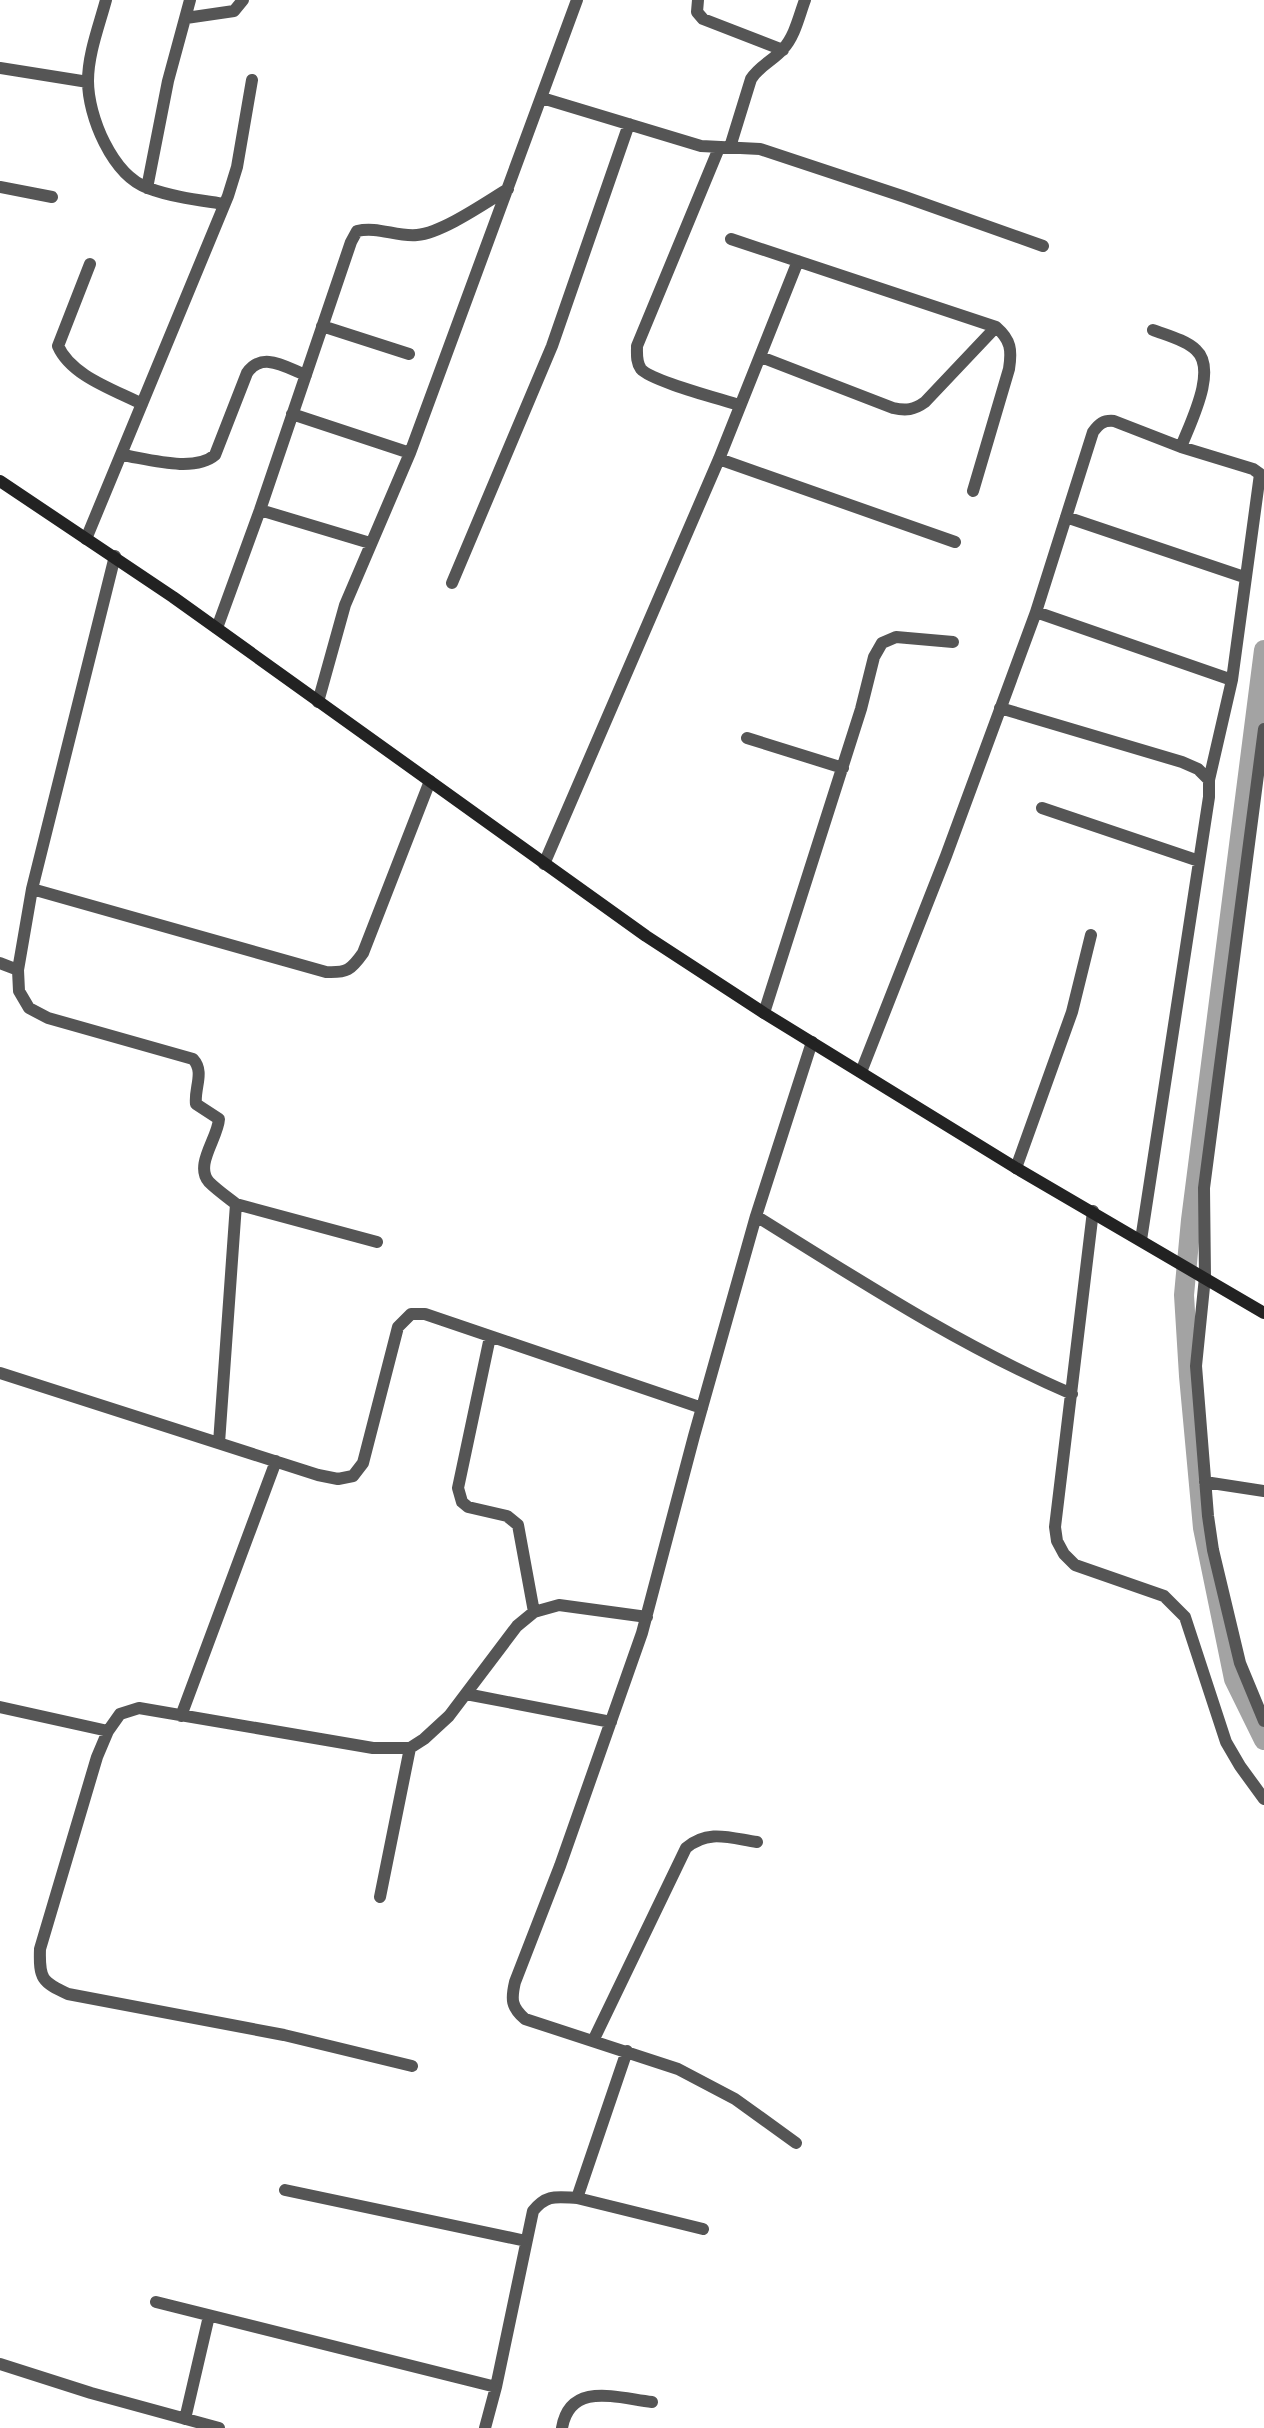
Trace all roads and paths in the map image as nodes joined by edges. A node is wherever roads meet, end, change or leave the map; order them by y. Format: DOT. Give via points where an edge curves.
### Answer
graph roads {
  1 [pos="106,0"];
  2 [pos="190,0"];
  3 [pos="243,0"];
  4 [pos="577,0"];
  5 [pos="698,0"];
  6 [pos="805,0"];
  7 [pos="186,18"];
  8 [pos="783,50"];
  9 [pos="0,68"];
  10 [pos="252,80"];
  11 [pos="88,82"];
  12 [pos="542,98"];
  13 [pos="629,124"];
  14 [pos="724,147"];
  15 [pos="0,187"];
  16 [pos="147,188"];
  17 [pos="508,189"];
  18 [pos="52,197"];
  19 [pos="224,204"];
  20 [pos="731,239"];
  21 [pos="1043,246"];
  22 [pos="798,261"];
  23 [pos="90,264"];
  24 [pos="322,326"];
  25 [pos="996,327"];
  26 [pos="1153,330"];
  27 [pos="409,354"];
  28 [pos="761,357"];
  29 [pos="306,375"];
  30 [pos="142,404"];
  31 [pos="739,405"];
  32 [pos="292,414"];
  33 [pos="1181,447"];
  34 [pos="410,453"];
  35 [pos="122,455"];
  36 [pos="719,459"];
  37 [pos="0,481"];
  38 [pos="973,491"];
  39 [pos="260,510"];
  40 [pos="1066,516"];
  41 [pos="86,539"];
  42 [pos="955,542"];
  43 [pos="370,543"];
  44 [pos="115,556"];
  45 [pos="1244,577"];
  46 [pos="452,583"];
  47 [pos="1036,612"];
  48 [pos="217,628"];
  49 [pos="953,642"];
  50 [pos="1232,680"];
  51 [pos="318,702"];
  52 [pos="1000,708"];
  53 [pos="1264,729"];
  54 [pos="747,738"];
  55 [pos="843,768"];
  56 [pos="1209,780"];
  57 [pos="430,781"];
  58 [pos="1042,808"];
  59 [pos="1199,861"];
  60 [pos="544,864"];
  61 [pos="32,889"];
  62 [pos="1091,936"];
  63 [pos="0,963"];
  64 [pos="18,970"];
  65 [pos="764,1013"];
  66 [pos="812,1042"];
  67 [pos="861,1072"];
  68 [pos="1016,1168"];
  69 [pos="236,1204"];
  70 [pos="1093,1211"];
  71 [pos="756,1216"];
  72 [pos="1141,1240"];
  73 [pos="377,1242"];
  74 [pos="1200,1275"];
  75 [pos="1264,1313"];
  76 [pos="490,1336"];
  77 [pos="0,1373"];
  78 [pos="1072,1394"];
  79 [pos="702,1408"];
  80 [pos="219,1443"];
  81 [pos="276,1461"];
  82 [pos="1205,1482"];
  83 [pos="1264,1491"];
  84 [pos="534,1612"];
  85 [pos="647,1617"];
  86 [pos="466,1694"];
  87 [pos="0,1707"];
  88 [pos="181,1716"];
  89 [pos="1264,1721"];
  90 [pos="611,1722"];
  91 [pos="108,1731"];
  92 [pos="410,1748"];
  93 [pos="1264,1799"];
  94 [pos="757,1842"];
  95 [pos="380,1897"];
  96 [pos="593,2041"];
  97 [pos="627,2051"];
  98 [pos="412,2066"];
  99 [pos="796,2143"];
  100 [pos="285,2190"];
  101 [pos="577,2198"];
  102 [pos="703,2229"];
  103 [pos="526,2241"];
  104 [pos="156,2302"];
  105 [pos="209,2316"];
  106 [pos="0,2364"];
  107 [pos="496,2387"];
  108 [pos="652,2402"];
  109 [pos="185,2419"];
  110 [pos="219,2428"];
  111 [pos="485,2428"];
  112 [pos="562,2428"];
  1 -- 11 [label="street"];
  2 -- 7 [label="street"];
  3 -- 7 [label="street" via="234,12"];
  4 -- 12 [label="street"];
  5 -- 8 [label="street" via="697,12 703,19"];
  6 -- 8 [label="street"];
  7 -- 16 [label="street" via="168,81"];
  8 -- 14 [label="street" via="751,79"];
  9 -- 11 [label="street"];
  10 -- 19 [label="street" via="237,167"];
  11 -- 16 [label="street" via="96,122 105,143 129,176"];
  12 -- 13 [label="street"];
  12 -- 17 [label="street"];
  13 -- 14 [label="street" via="701,146"];
  13 -- 46 [label="street" via="552,346"];
  14 -- 21 [label="street" via="760,149"];
  14 -- 31 [label="street" via="637,346 636,358 642,370 655,377"];
  15 -- 18 [label="street"];
  16 -- 19 [label="street"];
  17 -- 24 [label="street" via="434,231 404,235 369,228 357,231"];
  17 -- 34 [label="street"];
  19 -- 30 [label="street"];
  20 -- 22 [label="street"];
  22 -- 25 [label="street"];
  22 -- 28 [label="street"];
  23 -- 30 [label="street" via="58,346 73,368"];
  24 -- 27 [label="street"];
  24 -- 29 [label="street"];
  25 -- 28 [label="street" via="925,402 909,410 893,408"];
  25 -- 38 [label="street" via="1006,336 1012,350"];
  26 -- 33 [label="street" via="1194,348 1204,359 1203,387"];
  28 -- 31 [label="street"];
  29 -- 32 [label="street"];
  29 -- 35 [label="street" via="269,362 254,364 215,455 208,461 183,464"];
  30 -- 35 [label="street"];
  31 -- 36 [label="street"];
  32 -- 34 [label="street"];
  32 -- 39 [label="street"];
  33 -- 40 [label="street" via="1114,421 1099,424"];
  33 -- 45 [label="street" via="1260,474"];
  34 -- 43 [label="street"];
  35 -- 41 [label="street"];
  36 -- 42 [label="street"];
  36 -- 60 [label="street"];
  37 -- 41 [label="main road"];
  39 -- 43 [label="street"];
  39 -- 48 [label="street"];
  40 -- 45 [label="street"];
  40 -- 47 [label="street"];
  41 -- 44 [label="main road"];
  43 -- 51 [label="street" via="345,605"];
  44 -- 48 [label="main road"];
  44 -- 61 [label="street"];
  45 -- 50 [label="street"];
  47 -- 50 [label="street"];
  47 -- 52 [label="street"];
  48 -- 51 [label="main road"];
  49 -- 55 [label="street" via="896,637 882,643 874,657"];
  50 -- 56 [label="street"];
  51 -- 57 [label="main road"];
  52 -- 56 [label="street" via="1182,762 1198,769"];
  52 -- 67 [label="street"];
  53 -- 74 [label="street" via="1204,1188"];
  54 -- 55 [label="street"];
  55 -- 65 [label="street"];
  56 -- 59 [label="street"];
  57 -- 60 [label="main road"];
  57 -- 61 [label="street" via="363,953 342,973 315,969"];
  58 -- 59 [label="street"];
  59 -- 72 [label="street"];
  60 -- 65 [label="main road"];
  61 -- 64 [label="street"];
  62 -- 68 [label="street" via="1072,1012"];
  63 -- 64 [label="street"];
  64 -- 69 [label="street" via="19,991 29,1008 48,1018 193,1059 200,1072 196,1104 219,1119 204,1166 205,1175"];
  65 -- 66 [label="main road"];
  66 -- 67 [label="main road"];
  66 -- 71 [label="street"];
  67 -- 68 [label="main road"];
  68 -- 70 [label="main road"];
  69 -- 73 [label="street"];
  69 -- 80 [label="street"];
  70 -- 72 [label="main road"];
  70 -- 78 [label="street"];
  71 -- 78 [label="street" via="977,1349"];
  71 -- 79 [label="street"];
  72 -- 74 [label="main road"];
  74 -- 75 [label="main road"];
  74 -- 82 [label="street" via="1196,1366"];
  76 -- 79 [label="street"];
  76 -- 81 [label="street" via="425,1314 411,1314 398,1327 363,1463 353,1476 338,1479"];
  76 -- 84 [label="street" via="459,1496 468,1508 507,1516 518,1525"];
  77 -- 80 [label="street"];
  78 -- 93 [label="street" via="1054,1527 1058,1542 1075,1565 1164,1596 1185,1617 1226,1742"];
  79 -- 85 [label="street"];
  80 -- 81 [label="street"];
  81 -- 88 [label="street"];
  82 -- 83 [label="street"];
  82 -- 89 [label="street" via="1221,1585 1240,1663"];
  84 -- 85 [label="street" via="558,1605"];
  84 -- 86 [label="street" via="517,1626"];
  85 -- 90 [label="street"];
  86 -- 90 [label="street"];
  86 -- 92 [label="street" via="449,1716"];
  87 -- 91 [label="street"];
  88 -- 91 [label="street" via="139,1708 120,1714"];
  88 -- 92 [label="street" via="373,1748"];
  90 -- 96 [label="street" via="512,1997 514,2010 525,2019"];
  91 -- 98 [label="street" via="40,1949 39,1970 46,1984 68,1994 284,2035"];
  92 -- 95 [label="street"];
  94 -- 96 [label="street" via="711,1836 696,1839 686,1848"];
  96 -- 97 [label="street"];
  97 -- 99 [label="street" via="707,2082"];
  97 -- 101 [label="street"];
  100 -- 103 [label="street"];
  101 -- 102 [label="street"];
  101 -- 103 [label="street" via="555,2196 541,2201 532,2211"];
  103 -- 107 [label="street"];
  104 -- 105 [label="street"];
  105 -- 107 [label="street"];
  105 -- 109 [label="street"];
  106 -- 109 [label="street"];
  107 -- 111 [label="street"];
  108 -- 112 [label="street" via="593,2396 579,2399 569,2407"];
  109 -- 110 [label="street"];
}
